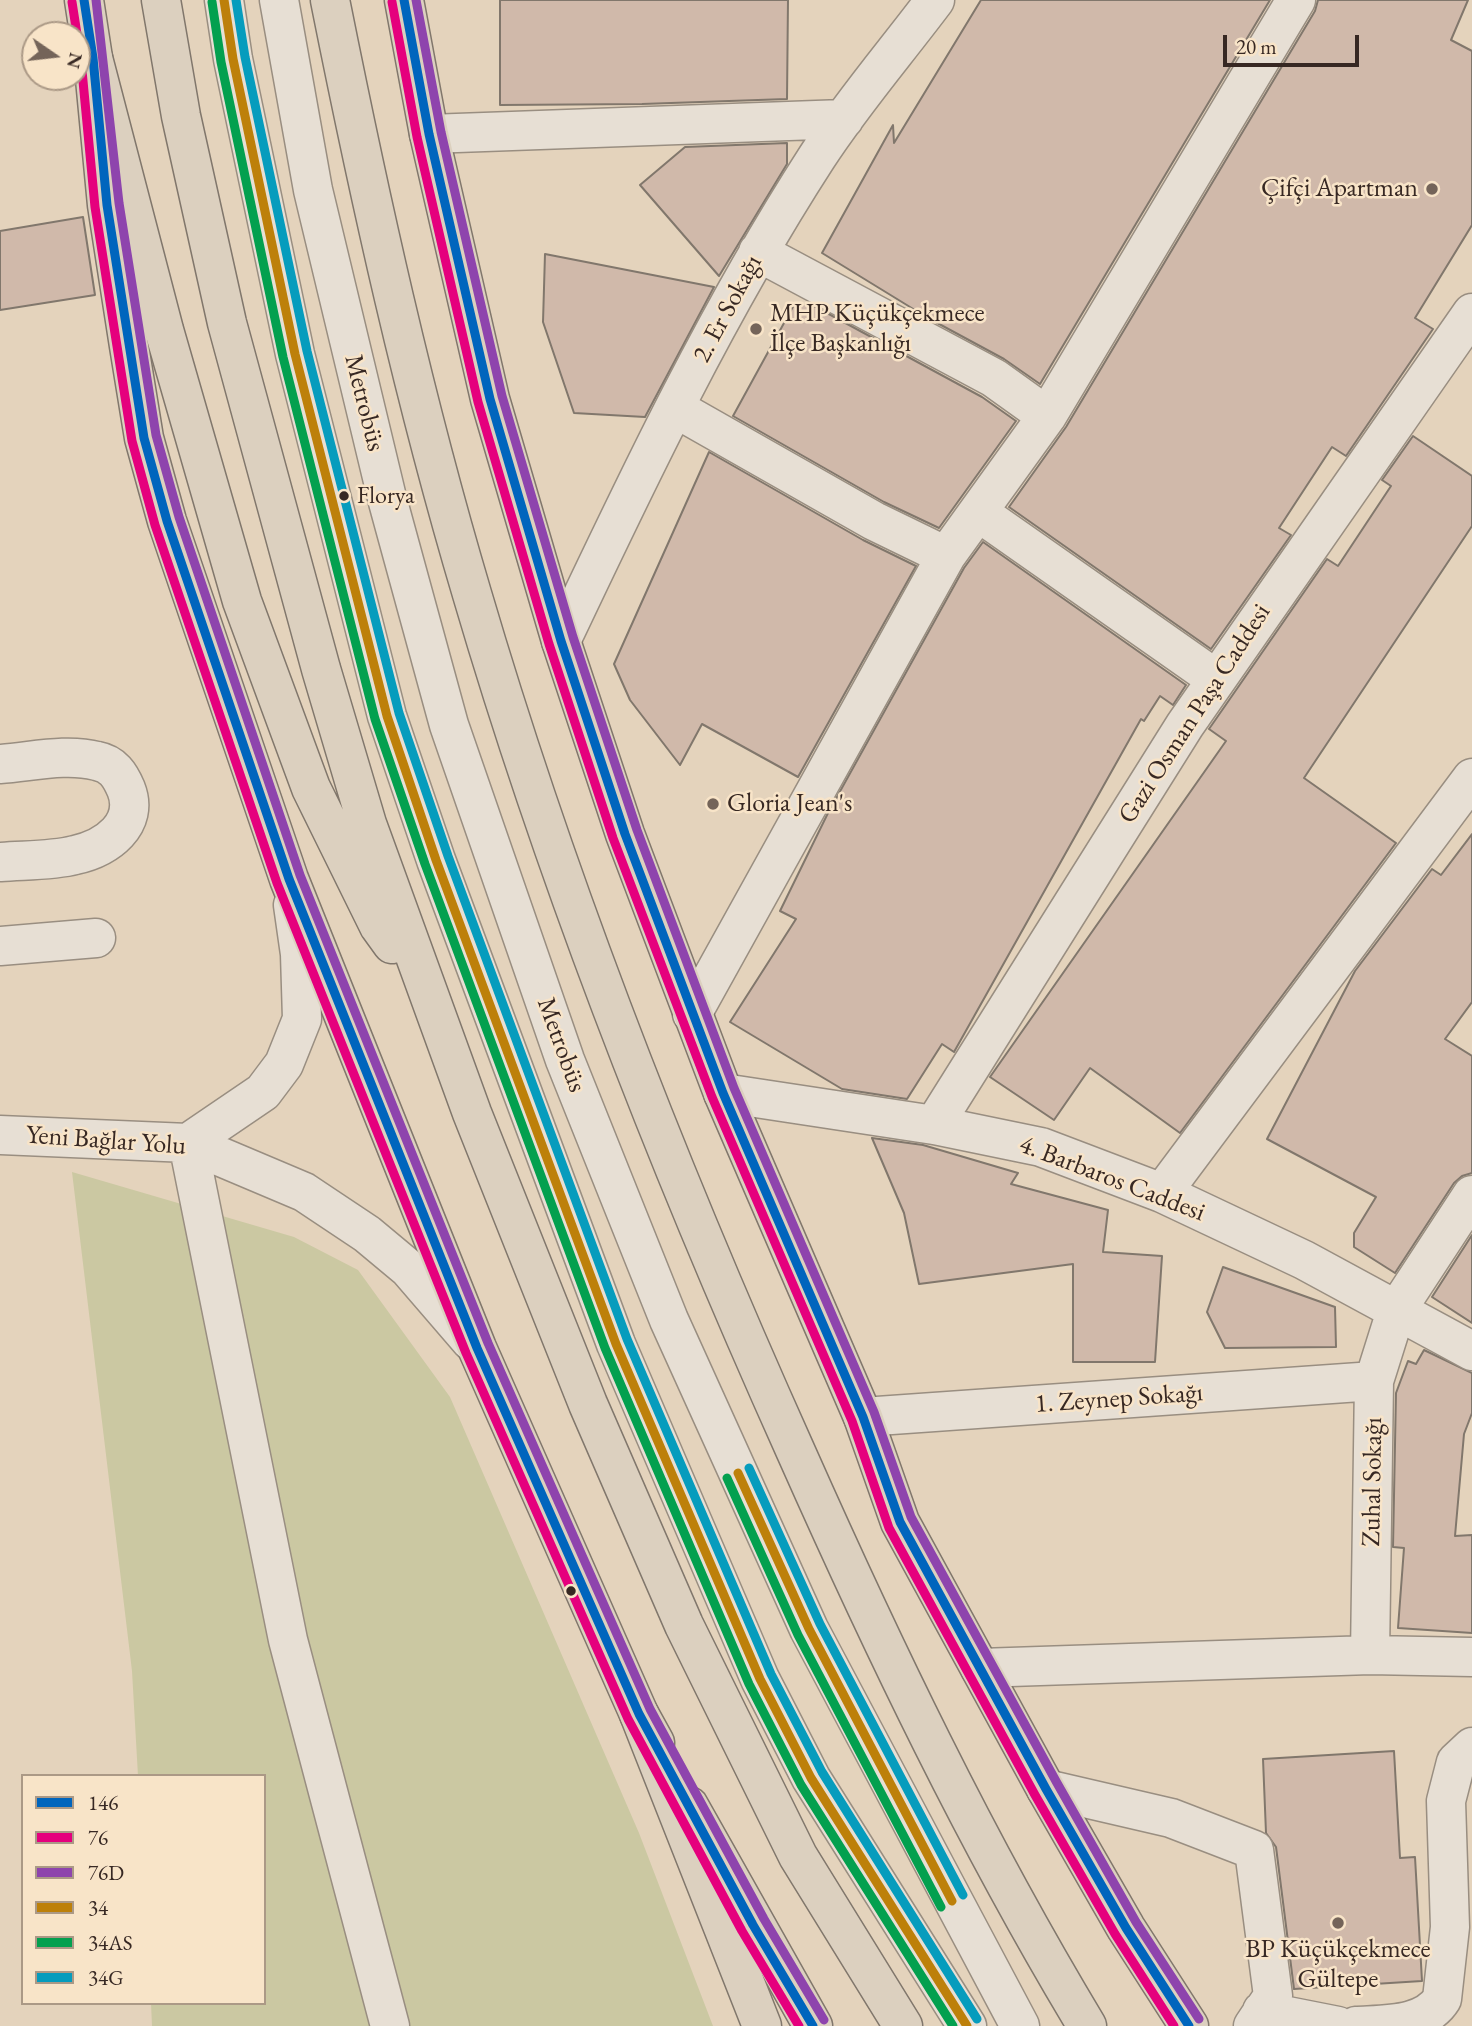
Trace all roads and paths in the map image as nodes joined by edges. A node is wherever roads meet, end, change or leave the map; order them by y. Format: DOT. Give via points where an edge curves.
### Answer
graph roads {
  1 [pos="84,0"];
  2 [pos="161,0"];
  3 [pos="223,0"];
  4 [pos="279,0"];
  5 [pos="330,0"];
  6 [pos="404,0"];
  7 [pos="935,0"];
  8 [pos="1296,0"];
  9 [pos="93,58"];
  10 [pos="844,119"];
  11 [pos="429,134"];
  12 [pos="758,252"];
  13 [pos="1472,313"];
  14 [pos="675,408"];
  15 [pos="1047,415"];
  16 [pos="978,512"];
  17 [pos="946,556"];
  18 [pos="561,641"];
  19 [pos="1216,680"];
  20 [pos="0,764"];
  21 [pos="1472,778"];
  22 [pos="0,862"];
  23 [pos="289,879"];
  24 [pos="96,938"];
  25 [pos="0,946"];
  26 [pos="426,987"];
  27 [pos="692,1014"];
  28 [pos="723,1093"];
  29 [pos="933,1125"];
  30 [pos="0,1135"];
  31 [pos="188,1143"];
  32 [pos="1162,1193"];
  33 [pos="1472,1195"];
  34 [pos="1396,1311"];
  35 [pos="477,1348"];
  36 [pos="1472,1351"];
  37 [pos="1374,1381"];
  38 [pos="863,1417"];
  39 [pos="1370,1656"];
  40 [pos="1472,1657"];
  41 [pos="980,1668"];
  42 [pos="639,1714"];
  43 [pos="1472,1747"];
  44 [pos="1046,1790"];
  45 [pos="385,2010"];
  46 [pos="1258,2018"];
  47 [pos="762,2026"];
  48 [pos="813,2026"];
  49 [pos="903,2026"];
  50 [pos="967,2026"];
  51 [pos="1020,2026"];
  52 [pos="1087,2026"];
  53 [pos="1189,2026"];
  54 [pos="1338,2026"];
  55 [pos="1356,2026"];
  1 -- 9 [label="main road"];
  2 -- 26 [label="main road" via="181,116 227,323 355,785"];
  3 -- 50 [label="street, Metrobüs" via="295,354 387,716 436,860 616,1344 760,1679 811,1778"];
  4 -- 51 [label="street, Metrobüs" via="313,190 388,502 449,725 565,1059 668,1320 808,1629"];
  5 -- 52 [label="main road" via="398,318 472,595 635,1068 739,1325 842,1555 945,1771"];
  6 -- 11 [label="main road"];
  7 -- 10 [label="street, 2. Er Sokağı"];
  8 -- 15 [label="street"];
  9 -- 23 [label="main road" via="107,205 144,438 167,521"];
  9 -- 26 [label="main road" via="164,330 242,601 311,788 379,926"];
  10 -- 11 [label="street"];
  10 -- 12 [label="street, 2. Er Sokağı"];
  11 -- 18 [label="main road" via="490,399"];
  12 -- 14 [label="street, 2. Er Sokağı"];
  12 -- 15 [label="street" via="994,378"];
  13 -- 19 [label="street, Gazi Osman Paşa Caddesi"];
  14 -- 17 [label="street" via="874,522"];
  14 -- 18 [label="street, 2. Er Sokağı"];
  15 -- 16 [label="street"];
  16 -- 17 [label="street"];
  16 -- 19 [label="street"];
  17 -- 27 [label="street"];
  18 -- 27 [label="main road" via="625,834"];
  19 -- 29 [label="street, Gazi Osman Paşa Caddesi"];
  20 -- 22 [label="street" via="77,758 99,761 117,771 131,805 125,826 110,839 76,855"];
  21 -- 32 [label="street"];
  23 -- 31 [label="street" via="300,954 302,1018 284,1065 263,1092"];
  23 -- 35 [label="main road"];
  24 -- 25 [label="street"];
  26 -- 49 [label="main road" via="588,1404 684,1625 798,1856"];
  27 -- 28 [label="main road"];
  28 -- 29 [label="street, 4. Barbaros Caddesi"];
  28 -- 38 [label="main road"];
  29 -- 32 [label="street, 4. Barbaros Caddesi" via="1041,1147"];
  30 -- 31 [label="street, Yeni Bağlar Yolu"];
  31 -- 35 [label="street, Yeni Bağlar Yolu" via="304,1192 367,1234 409,1269"];
  31 -- 45 [label="street" via="288,1640"];
  32 -- 34 [label="street, 4. Barbaros Caddesi" via="1304,1260"];
  33 -- 34 [label="street, Zuhal Sokağı"];
  34 -- 36 [label="street, 4. Barbaros Caddesi"];
  34 -- 37 [label="street, Zuhal Sokağı"];
  35 -- 42 [label="main road"];
  37 -- 38 [label="street, 1. Zeynep Sokağı"];
  37 -- 39 [label="street, Zuhal Sokağı"];
  38 -- 41 [label="main road" via="900,1522"];
  39 -- 40 [label="street"];
  39 -- 41 [label="street"];
  41 -- 44 [label="main road"];
  42 -- 47 [label="main road"];
  42 -- 48 [label="main road"];
  43 -- 55 [label="street" via="1456,1762 1446,1801 1450,1927 1442,2000 1419,2022"];
  44 -- 46 [label="street" via="1171,1818 1254,1850 1273,1996"];
  44 -- 53 [label="main road"];
  46 -- 54 [label="street"];
}
